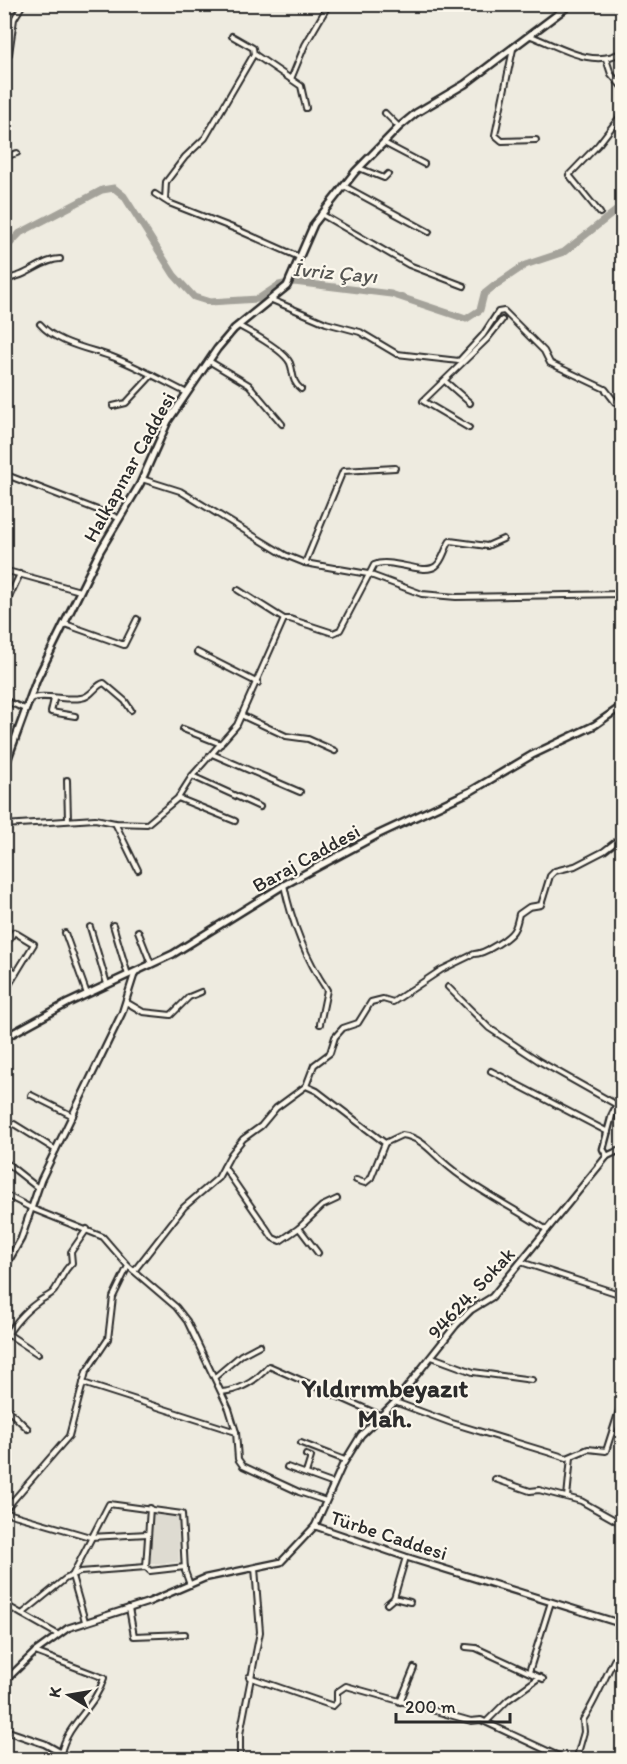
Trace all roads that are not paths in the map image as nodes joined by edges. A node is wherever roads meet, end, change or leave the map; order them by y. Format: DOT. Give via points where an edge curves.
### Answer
graph roads {
  1 [pos="23,4"];
  2 [pos="329,4"];
  3 [pos="571,4"];
  4 [pos="232,36"];
  5 [pos="531,36"];
  6 [pos="513,49"];
  7 [pos="622,52"];
  8 [pos="4,54"];
  9 [pos="254,54"];
  10 [pos="606,59"];
  11 [pos="291,79"];
  12 [pos="622,87"];
  13 [pos="306,108"];
  14 [pos="385,113"];
  15 [pos="622,114"];
  16 [pos="399,127"];
  17 [pos="536,140"];
  18 [pos="384,143"];
  19 [pos="16,153"];
  20 [pos="4,158"];
  21 [pos="424,164"];
  22 [pos="359,168"];
  23 [pos="388,174"];
  24 [pos="344,186"];
  25 [pos="155,194"];
  26 [pos="165,200"];
  27 [pos="600,213"];
  28 [pos="321,214"];
  29 [pos="429,232"];
  30 [pos="299,257"];
  31 [pos="60,259"];
  32 [pos="4,279"];
  33 [pos="464,286"];
  34 [pos="272,300"];
  35 [pos="502,320"];
  36 [pos="40,324"];
  37 [pos="239,326"];
  38 [pos="209,361"];
  39 [pos="460,363"];
  40 [pos="152,375"];
  41 [pos="446,382"];
  42 [pos="301,389"];
  43 [pos="187,393"];
  44 [pos="470,403"];
  45 [pos="622,404"];
  46 [pos="113,406"];
  47 [pos="282,424"];
  48 [pos="469,428"];
  49 [pos="396,468"];
  50 [pos="4,474"];
  51 [pos="142,479"];
  52 [pos="116,517"];
  53 [pos="503,539"];
  54 [pos="305,563"];
  55 [pos="4,570"];
  56 [pos="20,574"];
  57 [pos="368,574"];
  58 [pos="238,590"];
  59 [pos="81,592"];
  60 [pos="622,594"];
  61 [pos="4,608"];
  62 [pos="284,619"];
  63 [pos="137,620"];
  64 [pos="65,624"];
  65 [pos="197,652"];
  66 [pos="258,683"];
  67 [pos="29,699"];
  68 [pos="54,699"];
  69 [pos="4,700"];
  70 [pos="622,706"];
  71 [pos="25,709"];
  72 [pos="131,710"];
  73 [pos="75,716"];
  74 [pos="243,716"];
  75 [pos="183,729"];
  76 [pos="221,744"];
  77 [pos="335,751"];
  78 [pos="212,754"];
  79 [pos="4,769"];
  80 [pos="192,777"];
  81 [pos="67,780"];
  82 [pos="300,792"];
  83 [pos="178,798"];
  84 [pos="260,807"];
  85 [pos="68,820"];
  86 [pos="235,821"];
  87 [pos="115,823"];
  88 [pos="4,825"];
  89 [pos="622,837"];
  90 [pos="138,870"];
  91 [pos="284,885"];
  92 [pos="113,925"];
  93 [pos="90,927"];
  94 [pos="138,931"];
  95 [pos="65,933"];
  96 [pos="4,948"];
  97 [pos="151,964"];
  98 [pos="4,965"];
  99 [pos="135,972"];
  100 [pos="16,973"];
  101 [pos="128,976"];
  102 [pos="107,984"];
  103 [pos="448,987"];
  104 [pos="201,992"];
  105 [pos="4,993"];
  106 [pos="87,994"];
  107 [pos="126,1002"];
  108 [pos="320,1024"];
  109 [pos="4,1038"];
  110 [pos="491,1071"];
  111 [pos="306,1086"];
  112 [pos="31,1095"];
  113 [pos="622,1095"];
  114 [pos="618,1107"];
  115 [pos="74,1116"];
  116 [pos="14,1124"];
  117 [pos="608,1132"];
  118 [pos="385,1143"];
  119 [pos="622,1149"];
  120 [pos="57,1150"];
  121 [pos="607,1156"];
  122 [pos="4,1161"];
  123 [pos="224,1167"];
  124 [pos="356,1180"];
  125 [pos="39,1188"];
  126 [pos="4,1194"];
  127 [pos="337,1199"];
  128 [pos="33,1209"];
  129 [pos="299,1228"];
  130 [pos="88,1229"];
  131 [pos="547,1231"];
  132 [pos="318,1253"];
  133 [pos="521,1262"];
  134 [pos="128,1266"];
  135 [pos="4,1269"];
  136 [pos="134,1271"];
  137 [pos="622,1295"];
  138 [pos="8,1334"];
  139 [pos="4,1341"];
  140 [pos="260,1345"];
  141 [pos="38,1354"];
  142 [pos="432,1357"];
  143 [pos="215,1377"];
  144 [pos="532,1380"];
  145 [pos="83,1383"];
  146 [pos="222,1392"];
  147 [pos="622,1401"];
  148 [pos="395,1402"];
  149 [pos="4,1406"];
  150 [pos="383,1416"];
  151 [pos="28,1429"];
  152 [pos="236,1432"];
  153 [pos="301,1443"];
  154 [pos="306,1455"];
  155 [pos="571,1456"];
  156 [pos="345,1460"];
  157 [pos="287,1467"];
  158 [pos="306,1473"];
  159 [pos="495,1479"];
  160 [pos="334,1484"];
  161 [pos="567,1497"];
  162 [pos="326,1501"];
  163 [pos="150,1508"];
  164 [pos="4,1511"];
  165 [pos="622,1524"];
  166 [pos="315,1526"];
  167 [pos="148,1534"];
  168 [pos="90,1537"];
  169 [pos="406,1557"];
  170 [pos="146,1567"];
  171 [pos="185,1567"];
  172 [pos="255,1568"];
  173 [pos="72,1576"];
  174 [pos="190,1585"];
  175 [pos="394,1598"];
  176 [pos="410,1602"];
  177 [pos="551,1602"];
  178 [pos="4,1604"];
  179 [pos="387,1604"];
  180 [pos="129,1608"];
  181 [pos="22,1614"];
  182 [pos="85,1621"];
  183 [pos="622,1624"];
  184 [pos="57,1634"];
  185 [pos="185,1634"];
  186 [pos="622,1646"];
  187 [pos="466,1647"];
  188 [pos="35,1652"];
  189 [pos="414,1668"];
  190 [pos="529,1672"];
  191 [pos="249,1677"];
  192 [pos="4,1682"];
  193 [pos="400,1702"];
  194 [pos="486,1722"];
  195 [pos="4,1730"];
  196 [pos="61,1753"];
  197 [pos="62,1760"];
  198 [pos="91,1760"];
  199 [pos="240,1760"];
  200 [pos="567,1760"];
  201 [pos="576,1760"];
  1 -- 8 [label="street" via="14,19 9,54"];
  2 -- 11 [label="street"];
  3 -- 5 [label="main road, Halkapınar Caddesi"];
  4 -- 9 [label="street" via="253,48"];
  5 -- 6 [label="main road, Halkapınar Caddesi"];
  5 -- 10 [label="street" via="569,53"];
  6 -- 16 [label="main road, Halkapınar Caddesi"];
  6 -- 17 [label="street" via="495,135 502,141"];
  7 -- 10 [label="street"];
  9 -- 11 [label="street"];
  9 -- 26 [label="street" via="205,138 166,182"];
  10 -- 12 [label="street" via="611,74"];
  11 -- 13 [label="street" via="301,86"];
  14 -- 16 [label="street"];
  15 -- 27 [label="street" via="569,175"];
  16 -- 18 [label="main road, Halkapınar Caddesi"];
  18 -- 21 [label="street"];
  18 -- 22 [label="main road, Halkapınar Caddesi"];
  19 -- 20 [label="street"];
  22 -- 23 [label="street" via="384,178"];
  22 -- 24 [label="main road, Halkapınar Caddesi"];
  24 -- 28 [label="main road, Halkapınar Caddesi"];
  24 -- 29 [label="street"];
  25 -- 26 [label="street"];
  26 -- 30 [label="street"];
  28 -- 30 [label="main road, Halkapınar Caddesi"];
  28 -- 33 [label="street" via="409,265"];
  30 -- 34 [label="main road, Halkapınar Caddesi" via="289,281"];
  31 -- 32 [label="street" via="51,259 34,271"];
  34 -- 37 [label="main road, Halkapınar Caddesi"];
  34 -- 39 [label="street" via="326,323 360,332 397,354"];
  35 -- 39 [label="street" via="488,339"];
  36 -- 40 [label="street" via="66,340"];
  37 -- 38 [label="main road, Halkapınar Caddesi"];
  37 -- 42 [label="street" via="284,355"];
  38 -- 43 [label="main road, Halkapınar Caddesi"];
  38 -- 47 [label="street" via="249,385"];
  39 -- 41 [label="street"];
  39 -- 45 [label="street" via="498,312 504,310 544,351 550,363 605,389 615,402"];
  40 -- 43 [label="street"];
  40 -- 46 [label="street" via="126,403"];
  41 -- 44 [label="street"];
  41 -- 48 [label="street" via="423,401"];
  43 -- 51 [label="main road, Halkapınar Caddesi" via="164,429"];
  49 -- 54 [label="street" via="343,471"];
  50 -- 52 [label="street"];
  51 -- 54 [label="street" via="180,491 285,555"];
  51 -- 59 [label="main road, Halkapınar Caddesi"];
  53 -- 57 [label="street" via="487,546 450,541 434,567 379,563"];
  54 -- 57 [label="street"];
  55 -- 56 [label="street"];
  56 -- 59 [label="street"];
  56 -- 61 [label="street"];
  57 -- 60 [label="street" via="422,594 456,597"];
  57 -- 62 [label="street" via="340,630 333,633"];
  58 -- 62 [label="street"];
  59 -- 64 [label="main road, Halkapınar Caddesi"];
  62 -- 66 [label="street"];
  63 -- 64 [label="street" via="124,645"];
  64 -- 67 [label="main road, Halkapınar Caddesi"];
  65 -- 66 [label="street"];
  66 -- 74 [label="street"];
  67 -- 68 [label="street"];
  67 -- 71 [label="main road, Halkapınar Caddesi"];
  68 -- 72 [label="street" via="84,698 104,682"];
  68 -- 73 [label="street" via="51,712"];
  69 -- 71 [label="street"];
  70 -- 91 [label="main road, Baraj Caddesi" via="595,725 532,755 471,791"];
  71 -- 79 [label="main road, Halkapınar Caddesi"];
  74 -- 76 [label="street"];
  74 -- 77 [label="street" via="280,734 308,739"];
  75 -- 76 [label="street"];
  76 -- 78 [label="street"];
  78 -- 80 [label="street"];
  78 -- 82 [label="street"];
  80 -- 83 [label="street"];
  80 -- 84 [label="street"];
  81 -- 85 [label="street"];
  83 -- 86 [label="street"];
  83 -- 87 [label="street" via="147,824"];
  85 -- 87 [label="street"];
  85 -- 88 [label="street"];
  87 -- 90 [label="street"];
  89 -- 111 [label="street" via="575,866 555,871 541,905 519,914 514,931 501,941 441,970 393,1002 371,1002 358,1023 343,1028 335,1036 330,1053 314,1065"];
  91 -- 97 [label="main road, Baraj Caddesi" via="189,945"];
  91 -- 108 [label="street" via="297,934 327,990"];
  92 -- 101 [label="street"];
  93 -- 102 [label="street"];
  94 -- 97 [label="street"];
  95 -- 106 [label="street"];
  96 -- 100 [label="street" via="14,932 34,944"];
  97 -- 99 [label="main road, Baraj Caddesi"];
  98 -- 100 [label="street"];
  99 -- 101 [label="main road, Baraj Caddesi"];
  99 -- 107 [label="street"];
  100 -- 105 [label="street"];
  101 -- 102 [label="main road, Baraj Caddesi"];
  102 -- 106 [label="main road, Baraj Caddesi"];
  103 -- 114 [label="street" via="489,1028"];
  104 -- 107 [label="street" via="189,997 171,1015 143,1012"];
  106 -- 109 [label="main road, Baraj Caddesi"];
  107 -- 115 [label="street"];
  110 -- 117 [label="street"];
  111 -- 118 [label="street"];
  111 -- 123 [label="street" via="243,1139"];
  112 -- 115 [label="street"];
  113 -- 114 [label="street"];
  114 -- 117 [label="street"];
  115 -- 120 [label="street"];
  116 -- 120 [label="street"];
  117 -- 121 [label="street" via="603,1149"];
  118 -- 124 [label="street" via="371,1178 366,1183"];
  118 -- 131 [label="street" via="402,1135 420,1141 478,1190"];
  119 -- 121 [label="street, 94624. Sokak"];
  120 -- 125 [label="street"];
  121 -- 131 [label="street, 94624. Sokak"];
  122 -- 125 [label="street"];
  123 -- 129 [label="street" via="273,1238 280,1241"];
  123 -- 136 [label="street" via="218,1178 184,1207"];
  125 -- 128 [label="street"];
  126 -- 128 [label="street"];
  127 -- 129 [label="street" via="322,1206"];
  128 -- 130 [label="street"];
  128 -- 135 [label="street"];
  129 -- 132 [label="street"];
  130 -- 134 [label="street" via="103,1237"];
  130 -- 138 [label="street" via="71,1252 72,1263 62,1272 53,1293 24,1313"];
  131 -- 133 [label="street, 94624. Sokak"];
  133 -- 137 [label="street"];
  133 -- 142 [label="street, 94624. Sokak" via="492,1297 456,1325"];
  134 -- 136 [label="street"];
  134 -- 145 [label="street" via="113,1297 108,1339"];
  136 -- 143 [label="street" via="187,1321"];
  138 -- 139 [label="street"];
  138 -- 141 [label="street"];
  140 -- 143 [label="street"];
  142 -- 144 [label="street" via="473,1372"];
  142 -- 148 [label="street, 94624. Sokak"];
  143 -- 146 [label="street"];
  145 -- 152 [label="street"];
  145 -- 164 [label="street" via="65,1442"];
  146 -- 150 [label="street" via="248,1385 268,1366"];
  146 -- 152 [label="street"];
  147 -- 155 [label="street" via="606,1451 588,1449"];
  148 -- 150 [label="street, 94624. Sokak"];
  148 -- 155 [label="street" via="519,1444"];
  149 -- 151 [label="street"];
  150 -- 156 [label="street, 94624. Sokak" via="361,1436"];
  152 -- 162 [label="street" via="237,1456 243,1466"];
  153 -- 156 [label="street"];
  154 -- 158 [label="street" via="311,1457"];
  155 -- 161 [label="street"];
  156 -- 160 [label="street, 94624. Sokak"];
  157 -- 158 [label="street"];
  158 -- 160 [label="street"];
  159 -- 161 [label="street" via="530,1491"];
  160 -- 162 [label="street, 94624. Sokak"];
  161 -- 165 [label="street"];
  162 -- 166 [label="street, 94624. Sokak"];
  163 -- 167 [label="street"];
  163 -- 168 [label="street" via="109,1504"];
  163 -- 171 [label="street" via="182,1514"];
  164 -- 168 [label="street"];
  166 -- 169 [label="street, Türbe Caddesi"];
  166 -- 172 [label="street, Türbe Caddesi" via="284,1560"];
  167 -- 168 [label="street"];
  167 -- 170 [label="street"];
  168 -- 173 [label="street"];
  169 -- 175 [label="street"];
  169 -- 177 [label="street, Türbe Caddesi"];
  170 -- 171 [label="street" via="150,1571"];
  170 -- 173 [label="street" via="80,1572"];
  171 -- 174 [label="street"];
  172 -- 174 [label="street, Türbe Caddesi" via="222,1573"];
  172 -- 191 [label="street" via="260,1632"];
  173 -- 181 [label="street"];
  173 -- 182 [label="street"];
  174 -- 180 [label="street, Türbe Caddesi"];
  175 -- 176 [label="street"];
  175 -- 179 [label="street"];
  177 -- 183 [label="street, Türbe Caddesi"];
  177 -- 190 [label="street"];
  178 -- 181 [label="street"];
  180 -- 182 [label="street, Türbe Caddesi"];
  180 -- 185 [label="street" via="134,1636"];
  181 -- 184 [label="street"];
  182 -- 184 [label="street, Türbe Caddesi"];
  184 -- 188 [label="street, Türbe Caddesi"];
  186 -- 201 [label="street" via="583,1720 584,1732"];
  187 -- 190 [label="street"];
  188 -- 192 [label="street, Türbe Caddesi"];
  188 -- 196 [label="street" via="104,1678 97,1696 64,1736"];
  189 -- 193 [label="street"];
  190 -- 194 [label="street" via="541,1678 508,1700"];
  191 -- 193 [label="street" via="333,1706 338,1692 346,1686"];
  191 -- 199 [label="street"];
  193 -- 194 [label="street"];
  194 -- 200 [label="street"];
  195 -- 196 [label="street"];
  196 -- 197 [label="street"];
  196 -- 198 [label="street"];
}
